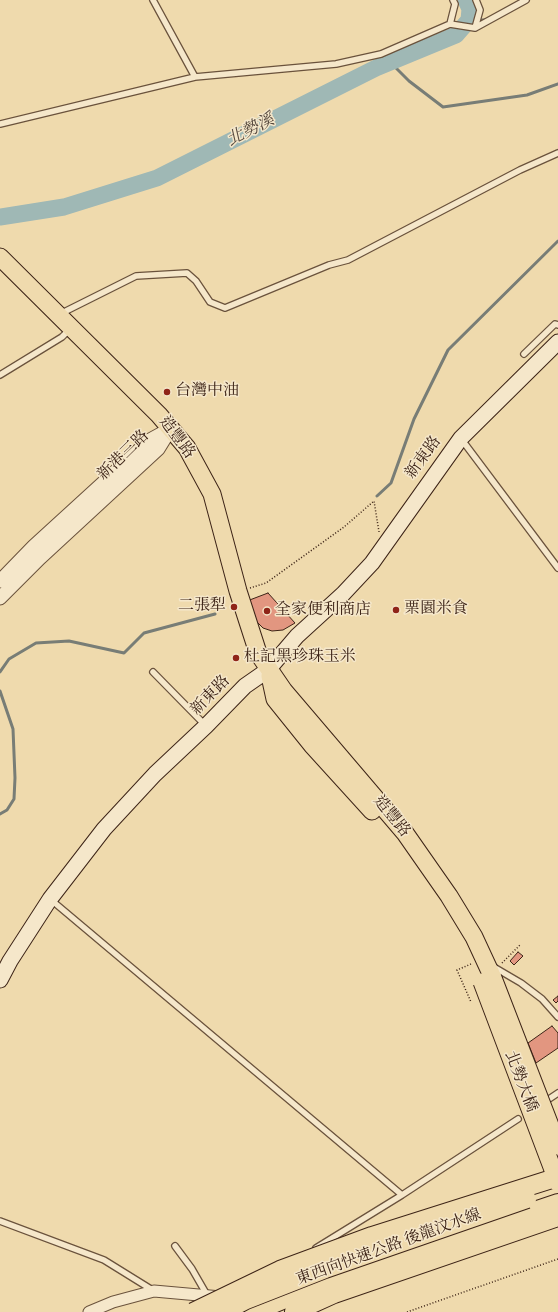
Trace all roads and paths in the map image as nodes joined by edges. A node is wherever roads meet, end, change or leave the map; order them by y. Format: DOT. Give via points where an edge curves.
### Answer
graph roads {
  1 [pos="153,0"];
  2 [pos="453,0"];
  3 [pos="476,0"];
  4 [pos="526,0"];
  5 [pos="451,24"];
  6 [pos="475,28"];
  7 [pos="195,77"];
  8 [pos="0,124"];
  9 [pos="558,153"];
  10 [pos="0,257"];
  11 [pos="57,315"];
  12 [pos="558,325"];
  13 [pos="72,328"];
  14 [pos="558,342"];
  15 [pos="524,354"];
  16 [pos="0,375"];
  17 [pos="171,428"];
  18 [pos="461,438"];
  19 [pos="384,547"];
  20 [pos="558,568"];
  21 [pos="0,581"];
  22 [pos="238,591"];
  23 [pos="0,598"];
  24 [pos="268,670"];
  25 [pos="153,672"];
  26 [pos="206,726"];
  27 [pos="50,899"];
  28 [pos="520,944"];
  29 [pos="486,970"];
  30 [pos="0,980"];
  31 [pos="471,1002"];
  32 [pos="558,1017"];
  33 [pos="558,1093"];
  34 [pos="546,1101"];
  35 [pos="518,1119"];
  36 [pos="558,1146"];
  37 [pos="558,1181"];
  38 [pos="402,1195"];
  39 [pos="558,1196"];
  40 [pos="558,1203"];
  41 [pos="558,1216"];
  42 [pos="0,1221"];
  43 [pos="174,1246"];
  44 [pos="558,1259"];
  45 [pos="154,1291"];
  46 [pos="207,1295"];
  47 [pos="229,1305"];
  48 [pos="89,1312"];
  49 [pos="193,1312"];
  50 [pos="254,1312"];
  51 [pos="294,1312"];
  52 [pos="407,1312"];
  1 -- 7 [label="lane"];
  2 -- 5 [label="lane" via="455,4"];
  3 -- 6 [label="lane" via="479,13"];
  4 -- 6 [label="lane"];
  5 -- 6 [label="lane"];
  5 -- 7 [label="lane" via="381,54 336,64"];
  7 -- 8 [label="lane"];
  9 -- 11 [label="lane" via="520,170 348,260 329,265 225,308 210,302 196,281 187,273 136,276"];
  10 -- 11 [label="main road, 造豐路"];
  11 -- 13 [label="main road, 造豐路"];
  12 -- 15 [label="lane" via="555,324"];
  13 -- 16 [label="lane" via="62,337"];
  13 -- 17 [label="main road, 造豐路"];
  14 -- 18 [label="main road, 新東路"];
  17 -- 21 [label="street, 新港三路" via="150,440 34,546"];
  17 -- 22 [label="main road, 造豐路" via="187,448 212,494"];
  17 -- 23 [label="street, 新港三路" via="158,449"];
  18 -- 19 [label="main road, 新東路"];
  18 -- 20 [label="lane"];
  19 -- 22 [label="path" via="376,521 374,501 344,528 266,583"];
  19 -- 24 [label="main road, 新東路" via="343,594 297,636"];
  22 -- 24 [label="main road, 造豐路" via="258,653"];
  24 -- 26 [label="main road, 新東路" via="245,686"];
  24 -- 29 [label="main road, 造豐路" via="275,699 312,745 397,840"];
  25 -- 26 [label="lane"];
  26 -- 27 [label="main road, 新東路" via="104,829"];
  27 -- 30 [label="main road, 新東路"];
  27 -- 38 [label="lane"];
  28 -- 29 [label="path"];
  29 -- 31 [label="path" via="457,970"];
  29 -- 32 [label="lane" via="531,991"];
  29 -- 36 [label="main road, 北勢大橋, bridge"];
  29 -- 37 [label="main road, 北勢大橋, bridge"];
  33 -- 34 [label="lane"];
  35 -- 38 [label="lane"];
  37 -- 47 [label="highway, 東西向快速公路 後龍汶水線, bridge"];
  37 -- 49 [label="highway, bridge" via="365,1238 280,1270"];
  38 -- 47 [label="lane"];
  39 -- 47 [label="street" via="278,1296"];
  40 -- 50 [label="highway, 東西向快速公路 後龍汶水線" via="330,1280"];
  41 -- 51 [label="highway" via="334,1294"];
  42 -- 45 [label="lane" via="104,1260"];
  43 -- 46 [label="lane" via="192,1269"];
  44 -- 52 [label="path"];
  45 -- 46 [label="street"];
  45 -- 48 [label="street" via="113,1302"];
  46 -- 47 [label="street"];
}
